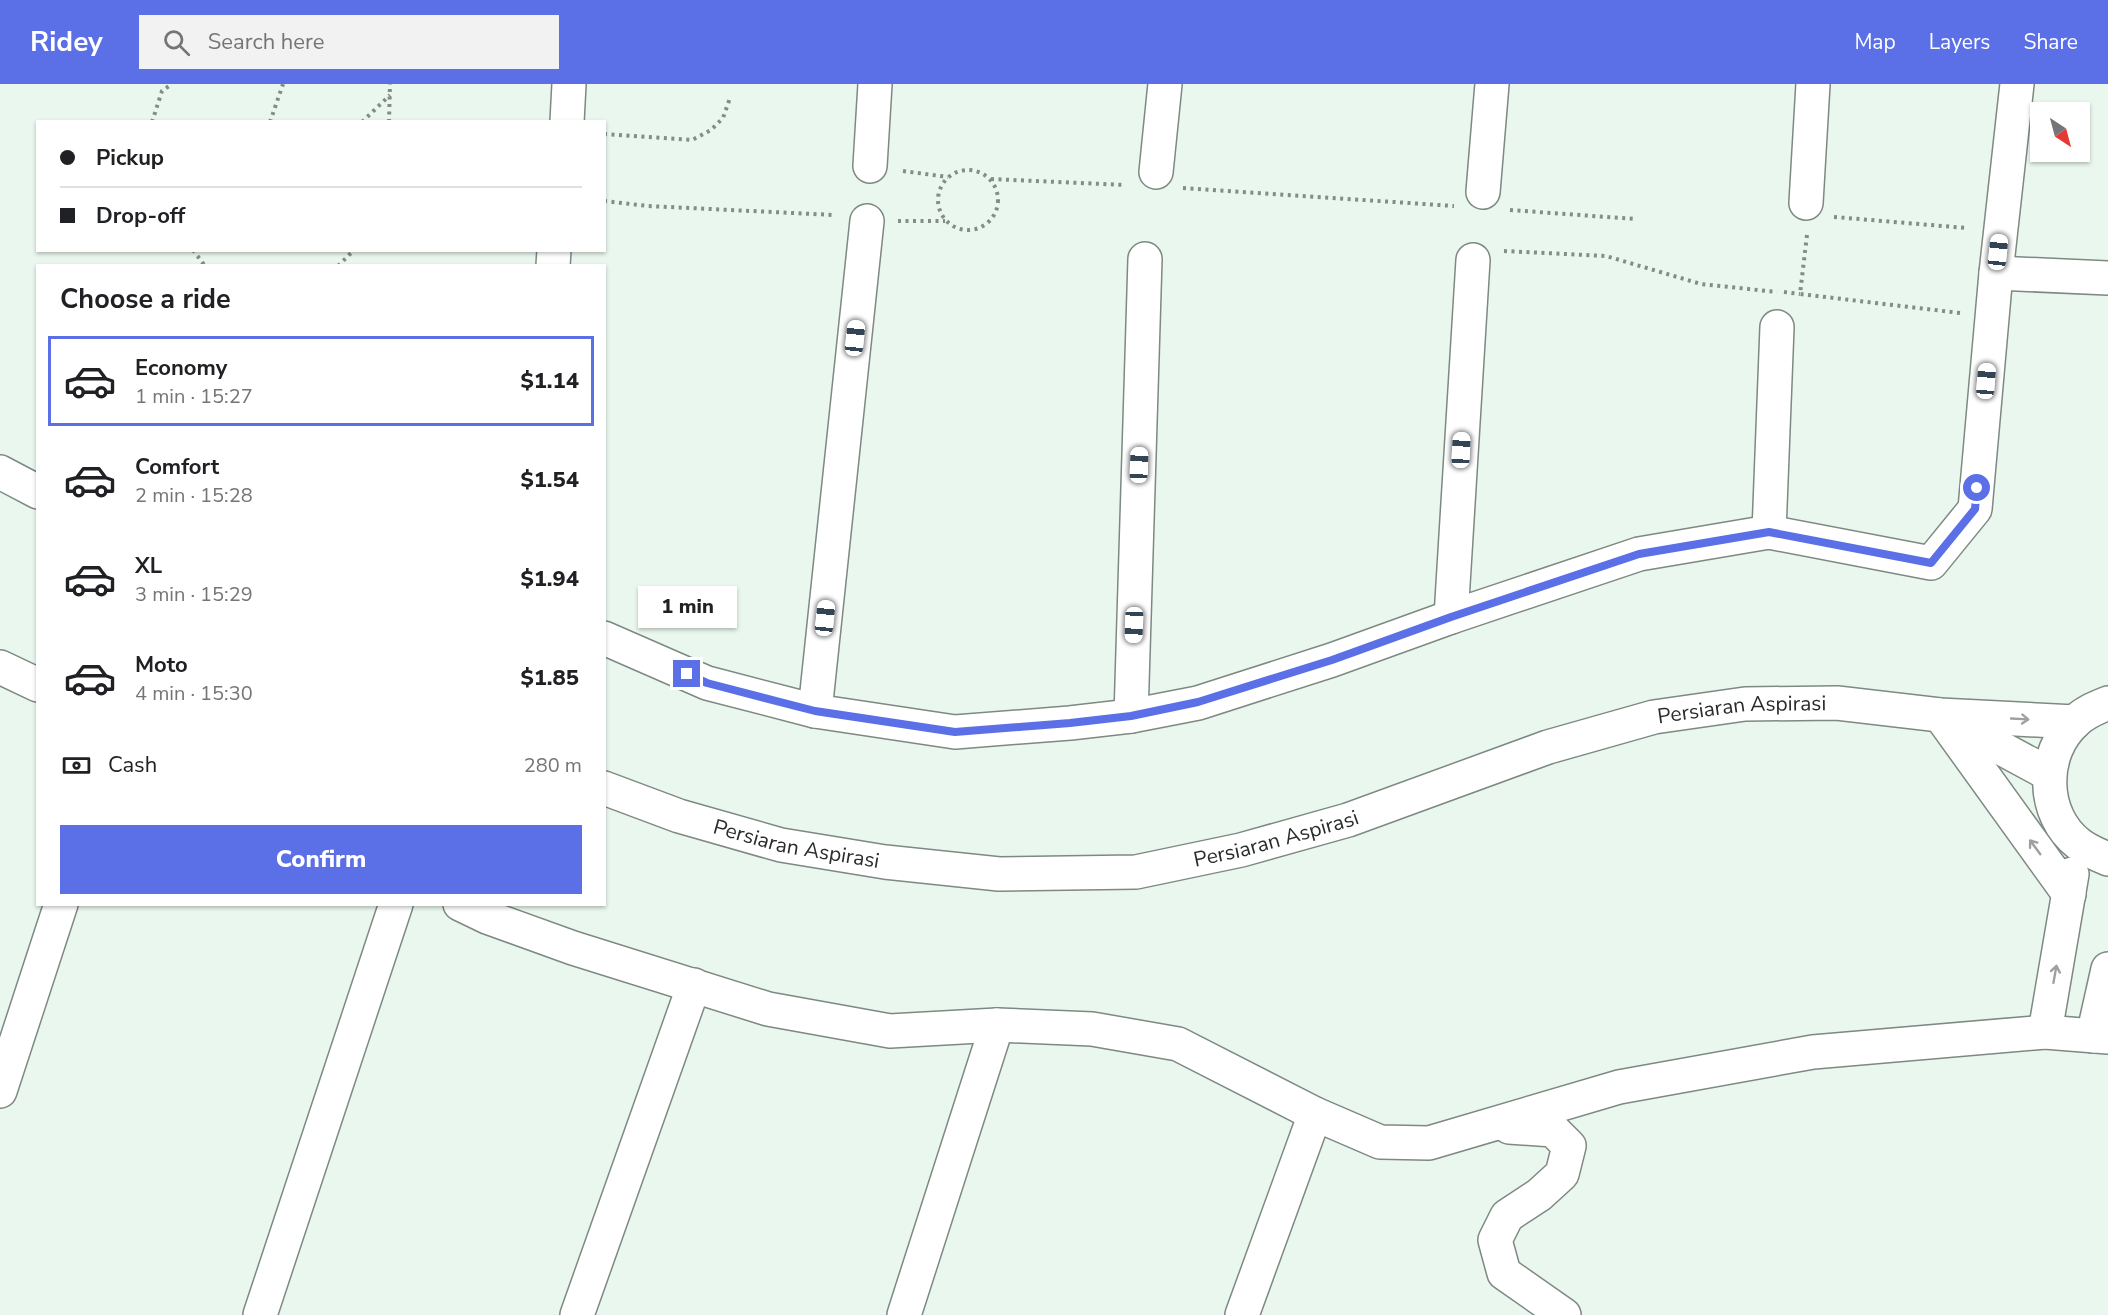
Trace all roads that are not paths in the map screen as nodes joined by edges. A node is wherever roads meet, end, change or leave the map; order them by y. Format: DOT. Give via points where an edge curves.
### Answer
graph roads {
  1 [pos="569,84"];
  2 [pos="875,84"];
  3 [pos="1165,84"];
  4 [pos="1492,84"];
  5 [pos="1813,84"];
  6 [pos="2017,84"];
  7 [pos="567,120"];
  8 [pos="870,166"];
  9 [pos="1153,182"];
  10 [pos="1483,203"];
  11 [pos="1816,216"];
  12 [pos="867,221"];
  13 [pos="1486,255"];
  14 [pos="1145,259"];
  15 [pos="1996,273"];
  16 [pos="2108,278"];
  17 [pos="1777,327"];
  18 [pos="0,472"];
  19 [pos="36,491"];
  20 [pos="1769,532"];
  21 [pos="1451,617"];
  22 [pos="606,639"];
  23 [pos="0,667"];
  24 [pos="36,684"];
  25 [pos="2108,703"];
  26 [pos="815,711"];
  27 [pos="1940,715"];
  28 [pos="1131,716"];
  29 [pos="2075,722"];
  30 [pos="2049,774"];
  31 [pos="606,789"];
  32 [pos="2078,843"];
  33 [pos="2108,859"];
  34 [pos="2069,894"];
  35 [pos="60,906"];
  36 [pos="395,906"];
  37 [pos="464,906"];
  38 [pos="2108,969"];
  39 [pos="694,985"];
  40 [pos="997,1025"];
  41 [pos="2045,1032"];
  42 [pos="2100,1037"];
  43 [pos="0,1091"];
  44 [pos="1315,1114"];
  45 [pos="1486,1126"];
  46 [pos="260,1315"];
  47 [pos="577,1315"];
  48 [pos="904,1315"];
  49 [pos="1242,1315"];
  50 [pos="1564,1315"];
  1 -- 7 [label="street"];
  2 -- 8 [label="street"];
  3 -- 9 [label="street"];
  4 -- 10 [label="street"];
  5 -- 11 [label="street"];
  6 -- 15 [label="street"];
  12 -- 26 [label="street"];
  13 -- 21 [label="street"];
  14 -- 28 [label="street"];
  15 -- 16 [label="street"];
  15 -- 20 [label="street" via="1975,509 1931,563"];
  17 -- 20 [label="street"];
  18 -- 19 [label="street"];
  20 -- 21 [label="street" via="1639,554"];
  21 -- 28 [label="street" via="1209,699"];
  22 -- 26 [label="street" via="707,683"];
  23 -- 24 [label="street"];
  25 -- 29 [label="street"];
  26 -- 28 [label="street" via="955,732"];
  27 -- 29 [label="street, Persiaran Aspirasi, one-way"];
  27 -- 30 [label="street, Persiaran Aspirasi"];
  27 -- 31 [label="street, Persiaran Aspirasi" via="1837,703 1745,704 1654,717 1548,747 1348,820 1241,850 1136,872 999,874 885,862 781,845 679,816"];
  34 -- 27 [label="street, one-way"];
  29 -- 30 [label="street" via="2053,754"];
  30 -- 32 [label="street" via="2055,812"];
  32 -- 33 [label="street"];
  32 -- 34 [label="street"];
  41 -- 34 [label="street, one-way"];
  35 -- 43 [label="street"];
  36 -- 46 [label="street"];
  37 -- 39 [label="street" via="573,948"];
  38 -- 42 [label="street"];
  39 -- 40 [label="street" via="768,1009 890,1031"];
  39 -- 47 [label="street"];
  40 -- 44 [label="street" via="1092,1029 1178,1044"];
  40 -- 48 [label="street"];
  41 -- 42 [label="street"];
  41 -- 45 [label="street" via="1813,1052 1620,1087"];
  44 -- 45 [label="street" via="1380,1142 1429,1143"];
  44 -- 49 [label="street"];
  45 -- 50 [label="street" via="1552,1130 1569,1146 1562,1174 1507,1216 1495,1240 1504,1274"];
}
